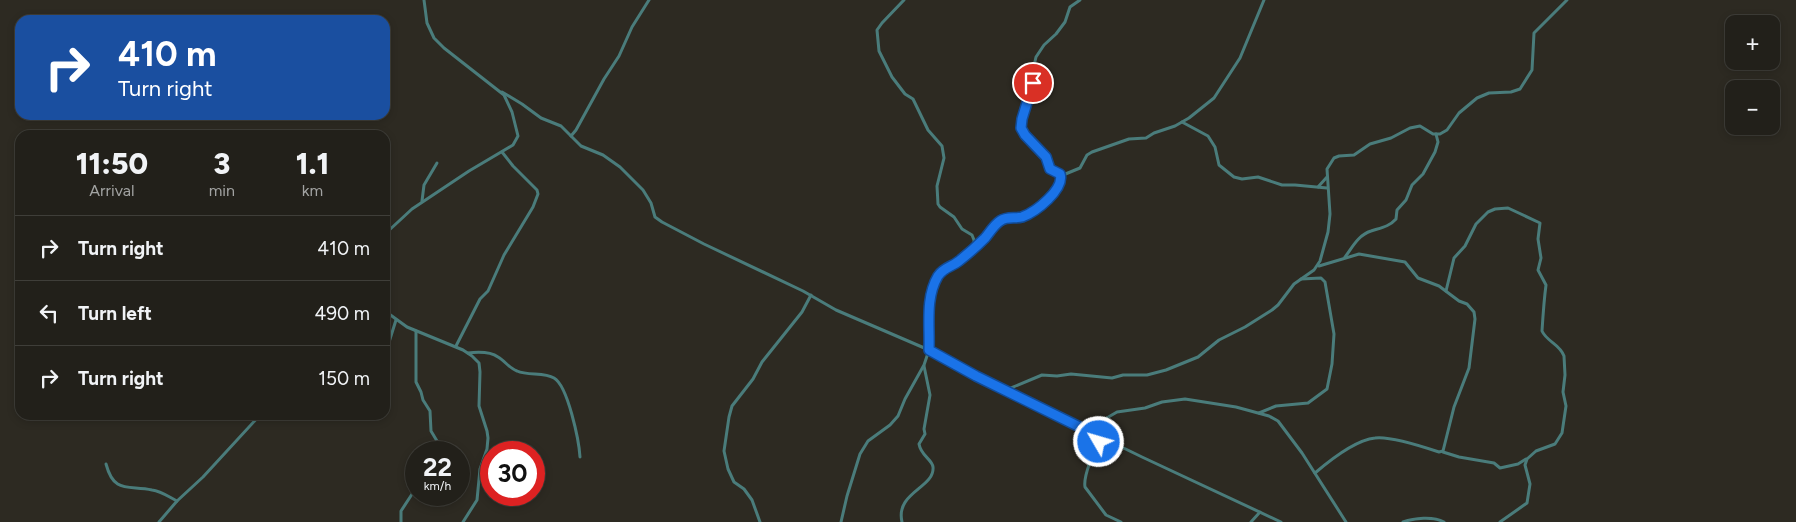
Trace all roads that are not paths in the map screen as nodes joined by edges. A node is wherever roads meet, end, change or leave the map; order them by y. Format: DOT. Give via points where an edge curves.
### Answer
graph roads {
  1 [pos="424,0"];
  2 [pos="649,0"];
  3 [pos="904,0"];
  4 [pos="1080,0"];
  5 [pos="1264,0"];
  6 [pos="1566,0"];
  7 [pos="502,92"];
  8 [pos="1182,122"];
  9 [pos="1436,134"];
  10 [pos="571,136"];
  11 [pos="502,152"];
  12 [pos="437,164"];
  13 [pos="1327,177"];
  14 [pos="1061,179"];
  15 [pos="1318,187"];
  16 [pos="1327,188"];
  17 [pos="422,202"];
  18 [pos="390,229"];
  19 [pos="974,248"];
  20 [pos="1344,258"];
  21 [pos="1318,266"];
  22 [pos="1300,279"];
  23 [pos="1446,291"];
  24 [pos="811,295"];
  25 [pos="390,315"];
  26 [pos="396,320"];
  27 [pos="416,331"];
  28 [pos="390,339"];
  29 [pos="456,346"];
  30 [pos="929,350"];
  31 [pos="468,353"];
  32 [pos="924,365"];
  33 [pos="1005,390"];
  34 [pos="1259,413"];
  35 [pos="255,420"];
  36 [pos="1078,426"];
  37 [pos="1098,436"];
  38 [pos="437,441"];
  39 [pos="1442,452"];
  40 [pos="580,457"];
  41 [pos="1527,459"];
  42 [pos="106,464"];
  43 [pos="1518,464"];
  44 [pos="1525,465"];
  45 [pos="1315,473"];
  46 [pos="177,501"];
  47 [pos="405,505"];
  48 [pos="1260,512"];
  49 [pos="159,522"];
  50 [pos="401,522"];
  51 [pos="464,522"];
  52 [pos="760,522"];
  53 [pos="841,522"];
  54 [pos="902,522"];
  55 [pos="1121,522"];
  56 [pos="1251,522"];
  57 [pos="1279,522"];
  58 [pos="1346,522"];
  59 [pos="1402,522"];
  60 [pos="1444,522"];
  61 [pos="1500,522"];
  1 -- 7 [label="street" via="427,23 439,44"];
  2 -- 10 [label="street"];
  3 -- 19 [label="street" via="878,30 879,51 892,77 912,98 928,130 942,146 944,158 937,186 938,204 972,235"];
  4 -- 14 [label="street" via="1070,8 1065,22 1036,57 1032,88 1021,124 1025,135"];
  5 -- 8 [label="street" via="1240,58 1220,91"];
  6 -- 9 [label="street" via="1534,33 1532,70 1521,88 1480,96 1458,113 1446,131"];
  7 -- 10 [label="street" via="541,118 561,126"];
  7 -- 11 [label="street" via="511,107 518,134 515,143"];
  8 -- 14 [label="street" via="1146,138 1126,140 1092,152 1080,168"];
  8 -- 15 [label="street" via="1206,134 1215,147 1219,165 1234,177 1258,177 1282,185"];
  9 -- 13 [label="street" via="1421,126 1410,128 1370,144 1354,156 1337,156 1328,167"];
  9 -- 20 [label="street" via="1436,152 1397,210 1396,219 1388,226 1366,233"];
  10 -- 24 [label="street" via="581,146 604,155 620,168 646,195 658,220"];
  11 -- 17 [label="street" via="478,164"];
  11 -- 29 [label="street" via="538,194"];
  12 -- 17 [label="street" via="423,187"];
  13 -- 15 [label="street"];
  13 -- 16 [label="street"];
  14 -- 19 [label="street" via="1053,194 1036,210 1001,220"];
  15 -- 16 [label="street"];
  16 -- 21 [label="street" via="1329,225"];
  17 -- 18 [label="street"];
  19 -- 30 [label="street" via="943,269 934,285"];
  20 -- 21 [label="street"];
  20 -- 23 [label="street" via="1360,254 1405,262 1418,278"];
  21 -- 22 [label="street"];
  22 -- 33 [label="street" via="1272,310 1220,340 1198,358 1173,368 1150,375 1112,378 1042,375"];
  22 -- 34 [label="street" via="1321,278 1326,284 1334,334 1327,388 1308,403"];
  23 -- 39 [label="street" via="1467,304 1475,319 1469,368"];
  23 -- 41 [label="street" via="1454,258 1465,246 1476,224 1488,212 1508,208 1541,224 1538,268 1546,285 1542,331 1562,352 1566,406 1560,439"];
  24 -- 30 [label="street" via="836,310"];
  24 -- 52 [label="street" via="732,406 729,416 724,452 728,469 734,482 752,500"];
  25 -- 26 [label="street"];
  26 -- 27 [label="street"];
  26 -- 28 [label="street"];
  27 -- 29 [label="street"];
  27 -- 38 [label="street" via="416,382 430,411 431,431"];
  29 -- 31 [label="street"];
  30 -- 32 [label="street"];
  30 -- 33 [label="street"];
  31 -- 40 [label="street" via="493,354 518,372 557,380 576,426"];
  31 -- 51 [label="street" via="480,368 479,406 488,438 477,500"];
  32 -- 53 [label="street" via="898,416 868,441 860,454"];
  32 -- 54 [label="street" via="930,395 925,434 919,444 933,468 927,482 905,501"];
  33 -- 36 [label="street"];
  34 -- 36 [label="street" via="1186,400 1117,412"];
  34 -- 45 [label="street" via="1278,421"];
  35 -- 46 [label="street" via="204,477"];
  36 -- 37 [label="street"];
  37 -- 48 [label="street"];
  37 -- 55 [label="street" via="1100,440 1092,455 1085,487 1106,515"];
  39 -- 43 [label="street" via="1494,463 1500,468"];
  39 -- 45 [label="street" via="1386,438 1373,438 1336,456"];
  41 -- 43 [label="street"];
  41 -- 44 [label="street"];
  42 -- 46 [label="street" via="111,476 122,487 153,490"];
  43 -- 44 [label="street"];
  44 -- 61 [label="street" via="1530,484 1527,503"];
  45 -- 58 [label="street"];
  46 -- 49 [label="street"];
  47 -- 50 [label="street" via="401,511"];
  48 -- 56 [label="street"];
  48 -- 57 [label="street"];
  59 -- 60 [label="street" via="1425,519"];
}
